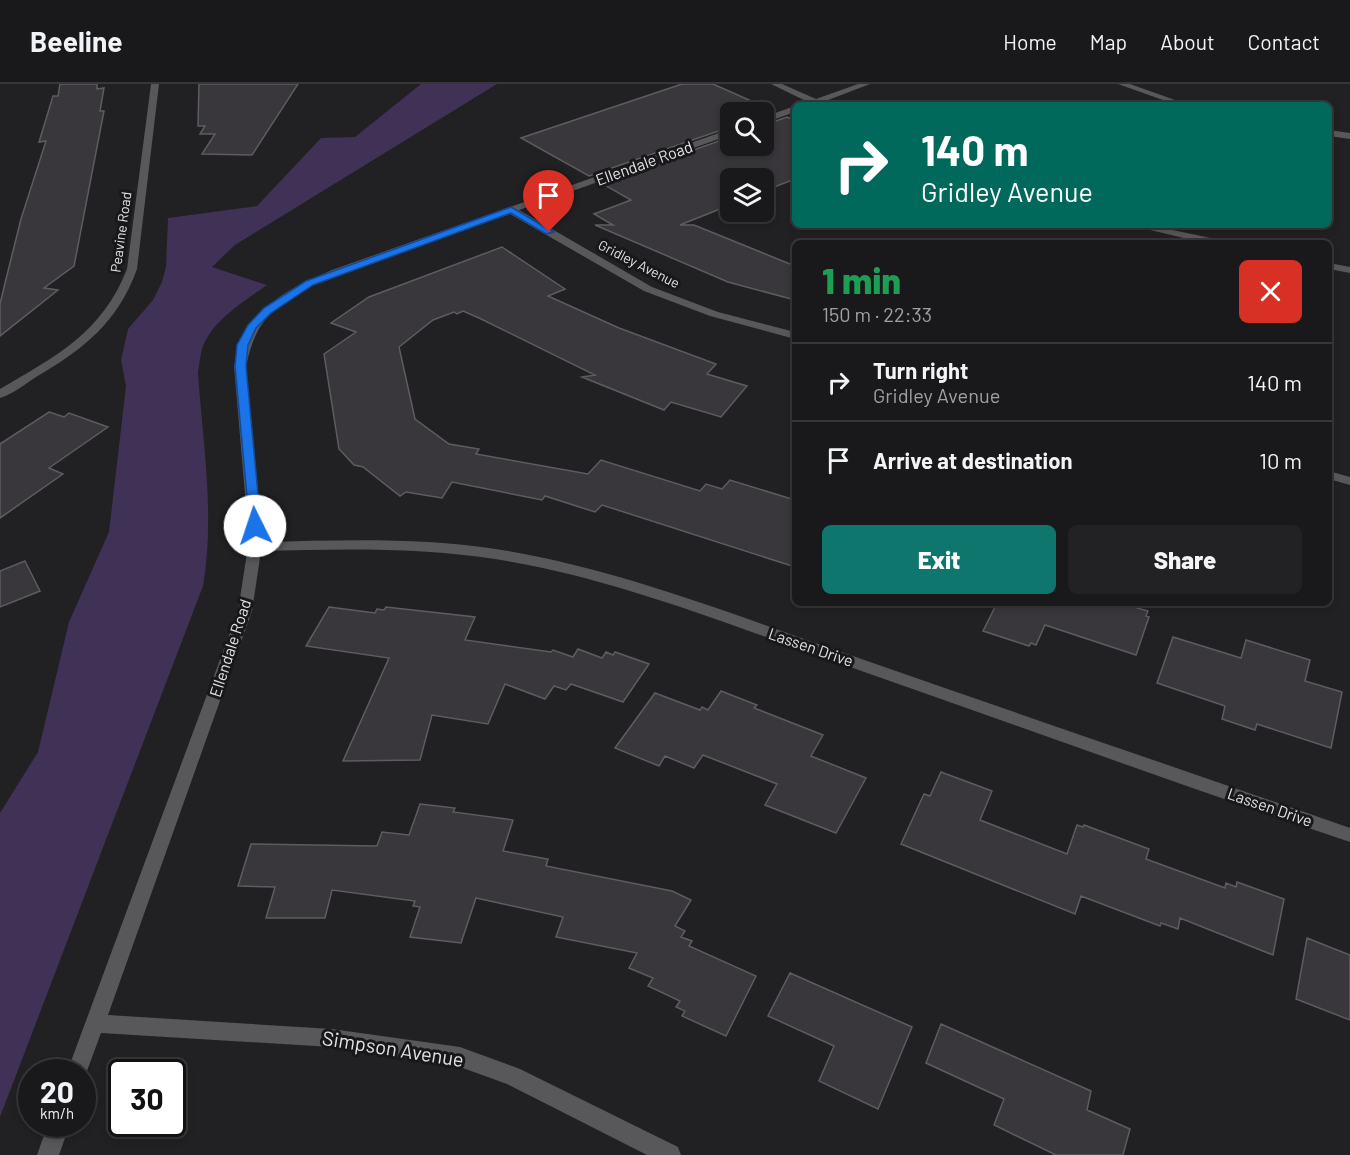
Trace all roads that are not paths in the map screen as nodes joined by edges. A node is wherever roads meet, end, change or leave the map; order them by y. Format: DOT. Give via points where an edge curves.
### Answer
graph roads {
  1 [pos="155,84"];
  2 [pos="775,84"];
  3 [pos="866,84"];
  4 [pos="1122,84"];
  5 [pos="811,102"];
  6 [pos="820,102"];
  7 [pos="1176,102"];
  8 [pos="792,110"];
  9 [pos="774,116"];
  10 [pos="1332,133"];
  11 [pos="720,136"];
  12 [pos="1350,136"];
  13 [pos="511,210"];
  14 [pos="1148,228"];
  15 [pos="1206,240"];
  16 [pos="1332,267"];
  17 [pos="1350,270"];
  18 [pos="792,335"];
  19 [pos="0,394"];
  20 [pos="1332,477"];
  21 [pos="1350,481"];
  22 [pos="255,546"];
  23 [pos="1350,835"];
  24 [pos="95,1023"];
  25 [pos="82,1059"];
  26 [pos="54,1137"];
  27 [pos="48,1155"];
  28 [pos="670,1155"];
  1 -- 19 [label="street, Peavine Road" via="128,287 96,330"];
  2 -- 5 [label="street"];
  3 -- 6 [label="street"];
  4 -- 7 [label="street"];
  8 -- 9 [label="street"];
  10 -- 12 [label="street"];
  11 -- 13 [label="street, Ellendale Road"];
  13 -- 18 [label="street, Gridley Avenue" via="648,289 714,314"];
  13 -- 22 [label="street, Ellendale Road" via="309,283 268,310 252,327 243,345 240,366"];
  14 -- 15 [label="street"];
  16 -- 17 [label="street"];
  20 -- 21 [label="street"];
  22 -- 23 [label="street, Lassen Drive" via="413,546 511,557 628,585"];
  22 -- 24 [label="street, Ellendale Road" via="244,611"];
  24 -- 25 [label="street, Ellendale Road"];
  24 -- 28 [label="street, Simpson Avenue" via="332,1038 460,1057 513,1076"];
  26 -- 27 [label="street"];
}
